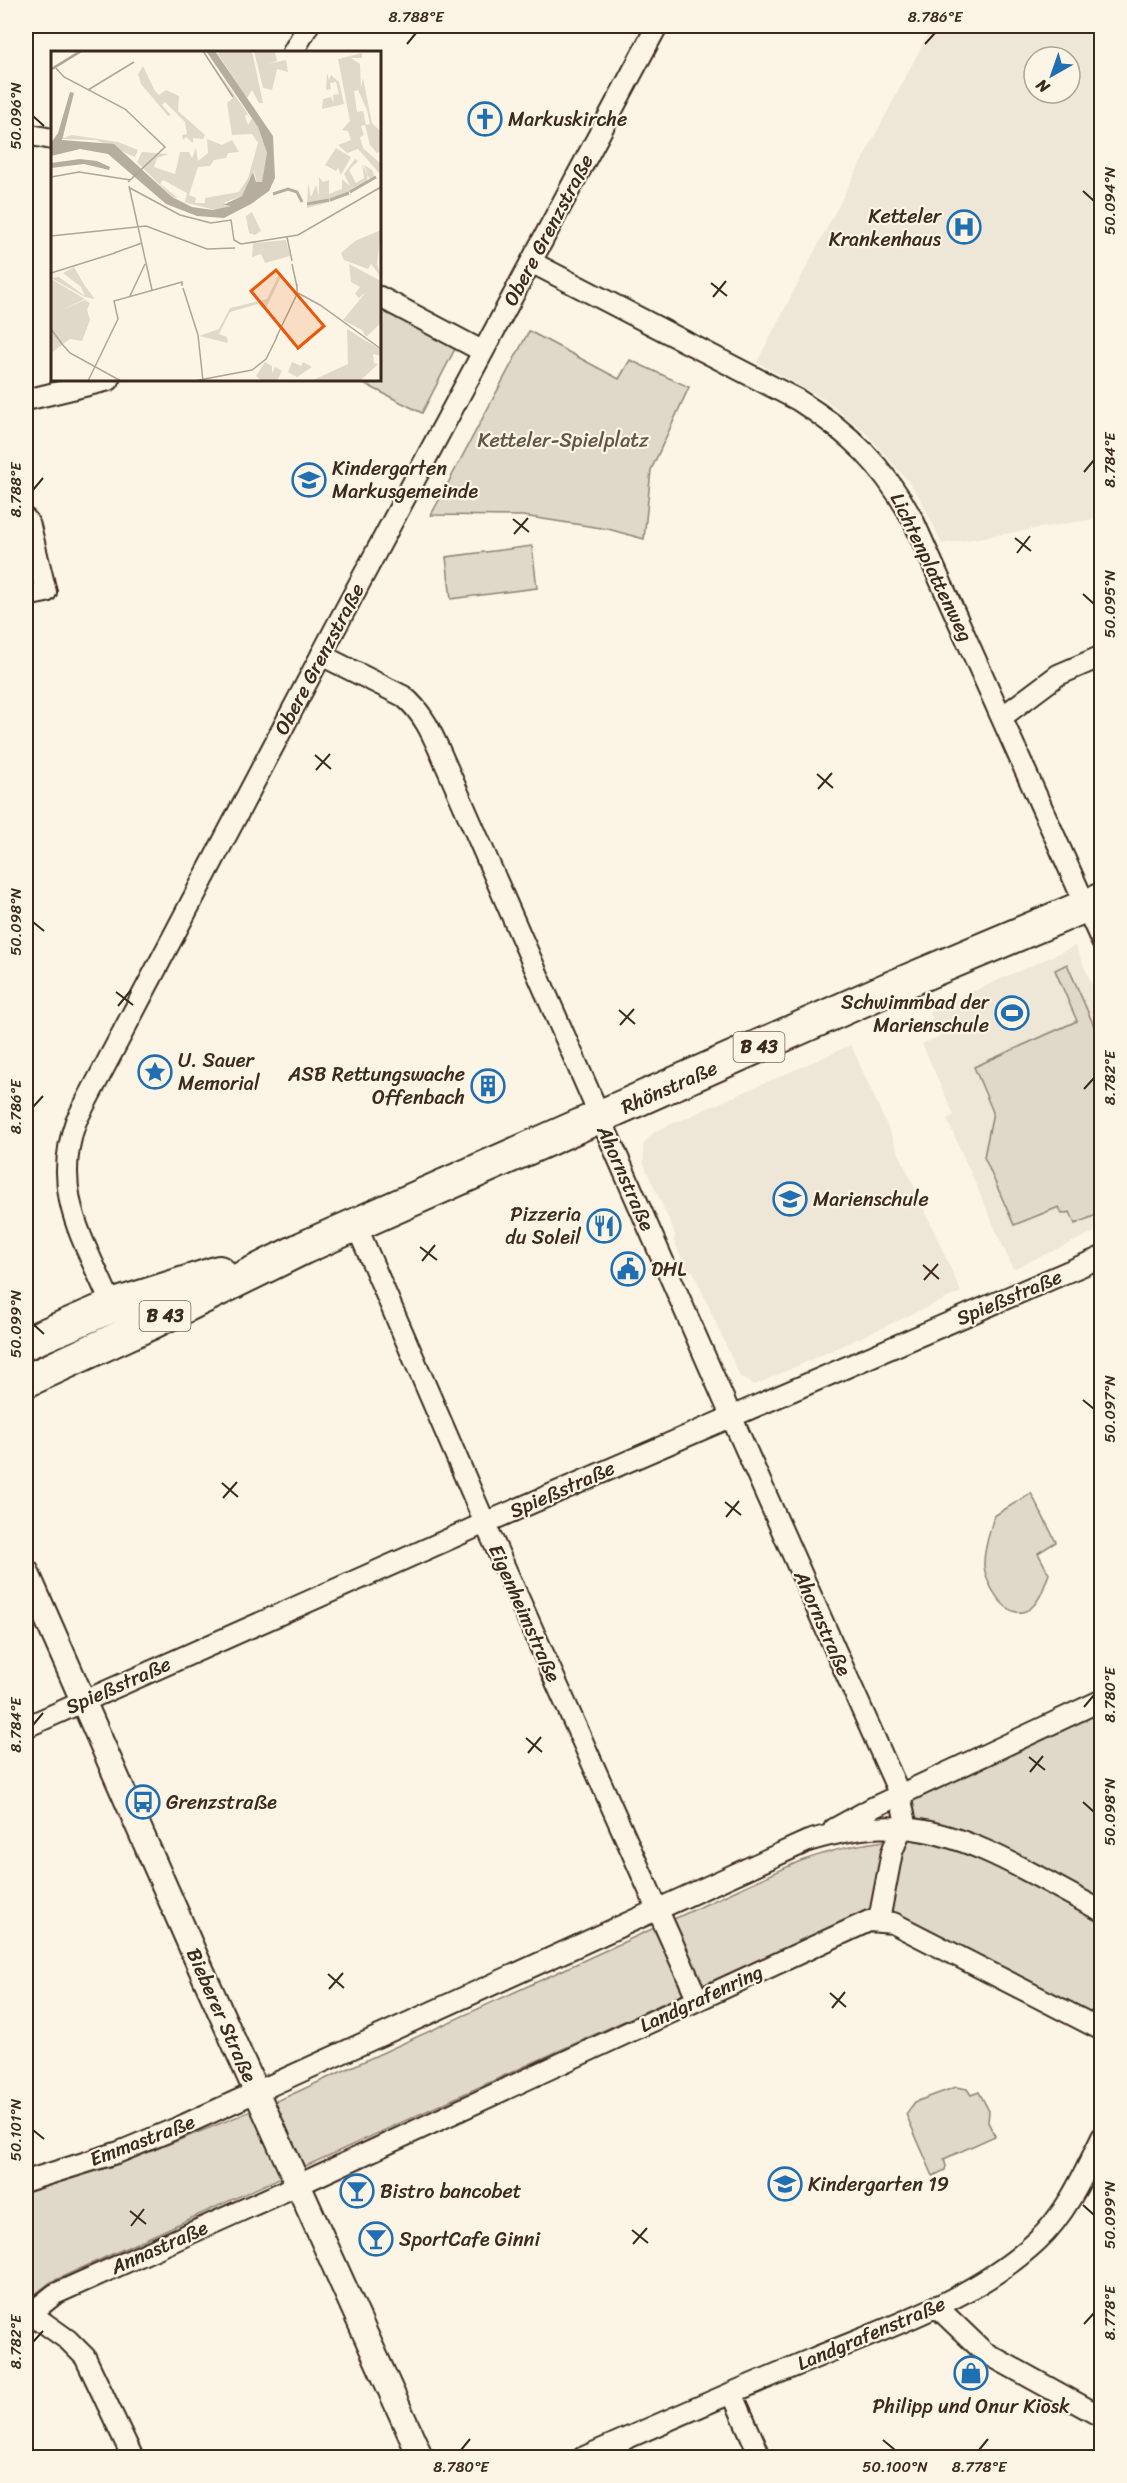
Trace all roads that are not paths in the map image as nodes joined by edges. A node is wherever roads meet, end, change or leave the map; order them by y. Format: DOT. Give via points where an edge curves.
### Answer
graph roads {
  1 [pos="308,26"];
  2 [pos="657,26"];
  3 [pos="294,51"];
  4 [pos="26,134"];
  5 [pos="51,139"];
  6 [pos="531,262"];
  7 [pos="381,298"];
  8 [pos="482,351"];
  9 [pos="105,381"];
  10 [pos="26,400"];
  11 [pos="26,519"];
  12 [pos="26,596"];
  13 [pos="321,655"];
  14 [pos="1101,656"];
  15 [pos="1002,717"];
  16 [pos="1093,902"];
  17 [pos="1101,942"];
  18 [pos="600,1118"];
  19 [pos="356,1225"];
  20 [pos="303,1248"];
  21 [pos="1101,1257"];
  22 [pos="112,1306"];
  23 [pos="26,1343"];
  24 [pos="26,1381"];
  25 [pos="731,1416"];
  26 [pos="485,1523"];
  27 [pos="26,1571"];
  28 [pos="1101,1700"];
  29 [pos="83,1701"];
  30 [pos="26,1727"];
  31 [pos="900,1795"];
  32 [pos="903,1828"];
  33 [pos="823,1837"];
  34 [pos="658,1910"];
  35 [pos="1101,1911"];
  36 [pos="879,1920"];
  37 [pos="698,2000"];
  38 [pos="1101,2030"];
  39 [pos="256,2092"];
  40 [pos="1101,2138"];
  41 [pos="26,2181"];
  42 [pos="298,2185"];
  43 [pos="936,2306"];
  44 [pos="28,2315"];
  45 [pos="732,2393"];
  46 [pos="1101,2417"];
  47 [pos="133,2457"];
  48 [pos="421,2457"];
  49 [pos="582,2457"];
  50 [pos="761,2457"];
  1 -- 3 [label="street"];
  2 -- 6 [label="street, Obere Grenzstraße"];
  4 -- 5 [label="street"];
  6 -- 8 [label="street, Obere Grenzstraße"];
  6 -- 15 [label="street, Lichtenplattenweg" via="798,400 861,447 902,499"];
  7 -- 8 [label="street"];
  8 -- 13 [label="street, Obere Grenzstraße"];
  9 -- 10 [label="street"];
  11 -- 12 [label="street" via="46,592"];
  13 -- 18 [label="street, Ahornstraße" via="403,696 426,721"];
  13 -- 22 [label="street, Obere Grenzstraße" via="72,1134 67,1155 69,1203"];
  14 -- 15 [label="street" via="1058,675"];
  15 -- 16 [label="street, Lichtenplattenweg"];
  16 -- 17 [label="street, Lichtenplattenweg"];
  16 -- 18 [label="main road, Rhönstraße / B 43"];
  18 -- 19 [label="main road, Rhönstraße / B 43"];
  18 -- 25 [label="street, Ahornstraße"];
  19 -- 20 [label="main road, Rhönstraße / B 43"];
  19 -- 26 [label="street, Eigenheimstraße"];
  20 -- 22 [label="main road, Rhönstraße / B 43"];
  20 -- 24 [label="main road, Rhönstraße / B 43"];
  21 -- 25 [label="street, Spießstraße"];
  22 -- 23 [label="main road, Rhönstraße / B 43"];
  25 -- 26 [label="street, Spießstraße"];
  25 -- 31 [label="street, Ahornstraße"];
  26 -- 29 [label="street, Spießstraße"];
  26 -- 34 [label="street, Eigenheimstraße"];
  27 -- 29 [label="street, Bieberer Straße"];
  28 -- 31 [label="street"];
  29 -- 30 [label="street, Spießstraße"];
  29 -- 39 [label="street, Bieberer Straße"];
  31 -- 32 [label="street, Ahornstraße" via="906,1815"];
  31 -- 33 [label="street" via="842,1823"];
  32 -- 33 [label="street" via="859,1829"];
  32 -- 35 [label="street" via="936,1833 976,1847"];
  32 -- 36 [label="street, Ahornstraße" via="892,1852"];
  33 -- 34 [label="street"];
  34 -- 37 [label="street, Eigenheimstraße"];
  34 -- 39 [label="street"];
  36 -- 37 [label="street, Landgrafenring" via="860,1923"];
  36 -- 38 [label="street" via="901,1926"];
  37 -- 42 [label="street, Landgrafenring"];
  39 -- 41 [label="street, Emmastraße" via="144,2142"];
  39 -- 42 [label="street, Bieberer Straße"];
  40 -- 43 [label="street, Landgrafenstraße" via="1064,2208 1038,2240 1000,2271"];
  42 -- 44 [label="street, Annastraße" via="55,2294"];
  42 -- 48 [label="street, Bieberer Straße"];
  43 -- 45 [label="street, Landgrafenstraße"];
  43 -- 46 [label="street" via="984,2352"];
  44 -- 47 [label="street" via="68,2340 85,2358"];
  45 -- 49 [label="street, Landgrafenstraße"];
  45 -- 50 [label="street"];
}
